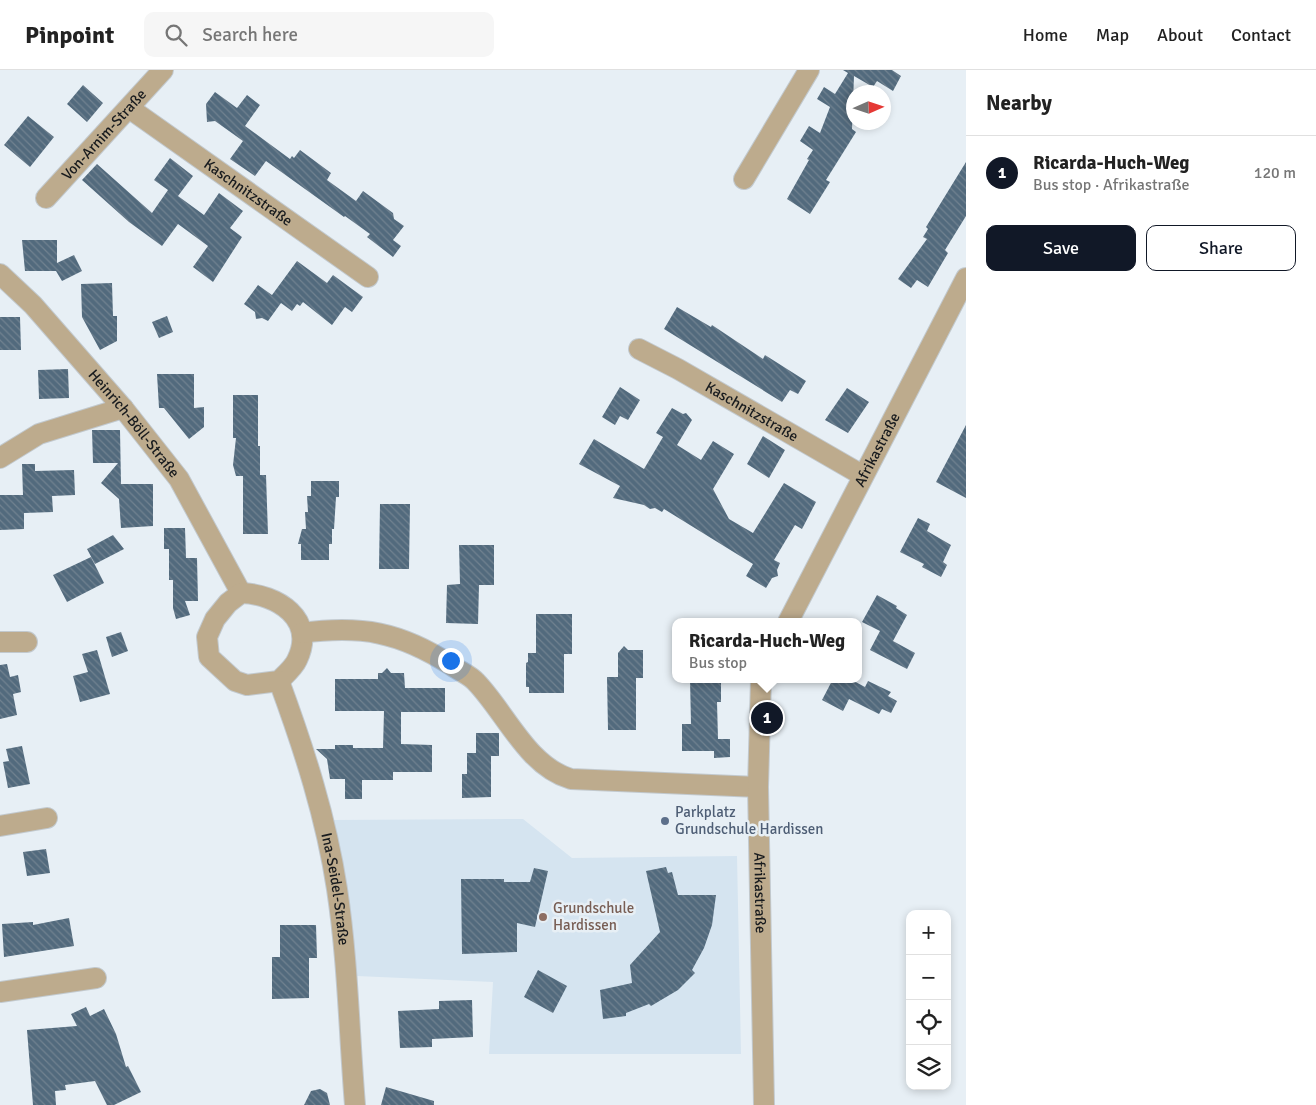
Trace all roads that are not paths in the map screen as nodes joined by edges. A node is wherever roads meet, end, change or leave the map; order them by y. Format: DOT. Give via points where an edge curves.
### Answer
graph roads {
  1 [pos="163,70"];
  2 [pos="810,70"];
  3 [pos="129,108"];
  4 [pos="744,179"];
  5 [pos="46,198"];
  6 [pos="0,274"];
  7 [pos="368,277"];
  8 [pos="966,278"];
  9 [pos="639,349"];
  10 [pos="123,408"];
  11 [pos="0,458"];
  12 [pos="862,475"];
  13 [pos="241,593"];
  14 [pos="790,618"];
  15 [pos="302,633"];
  16 [pos="0,642"];
  17 [pos="27,642"];
  18 [pos="279,681"];
  19 [pos="761,683"];
  20 [pos="758,787"];
  21 [pos="47,818"];
  22 [pos="0,826"];
  23 [pos="96,978"];
  24 [pos="0,992"];
  25 [pos="355,1105"];
  26 [pos="764,1105"];
  1 -- 3 [label="street, Von-Arnim-Straße"];
  2 -- 4 [label="street"];
  3 -- 5 [label="street, Von-Arnim-Straße"];
  3 -- 7 [label="street, Kaschnitzstraße"];
  6 -- 10 [label="street, Heinrich-Böll-Straße" via="34,305"];
  8 -- 12 [label="street, Afrikastraße"];
  9 -- 12 [label="street, Kaschnitzstraße"];
  10 -- 11 [label="street" via="39,434"];
  10 -- 13 [label="street, Heinrich-Böll-Straße" via="178,479"];
  12 -- 14 [label="street, Afrikastraße"];
  13 -- 15 [label="street" via="259,594 278,601 294,615"];
  13 -- 18 [label="street" via="215,619 207,637 210,657 235,681 247,685"];
  15 -- 18 [label="street" via="297,661"];
  15 -- 20 [label="street" via="351,629 403,638 442,659 476,682 511,728 558,775 581,780"];
  16 -- 17 [label="street"];
  18 -- 25 [label="street, Ina-Seidel-Straße" via="297,725 323,816 337,888 347,974"];
  19 -- 20 [label="street, Afrikastraße"];
  20 -- 26 [label="street, Afrikastraße"];
  21 -- 22 [label="street"];
  23 -- 24 [label="street"];
}
